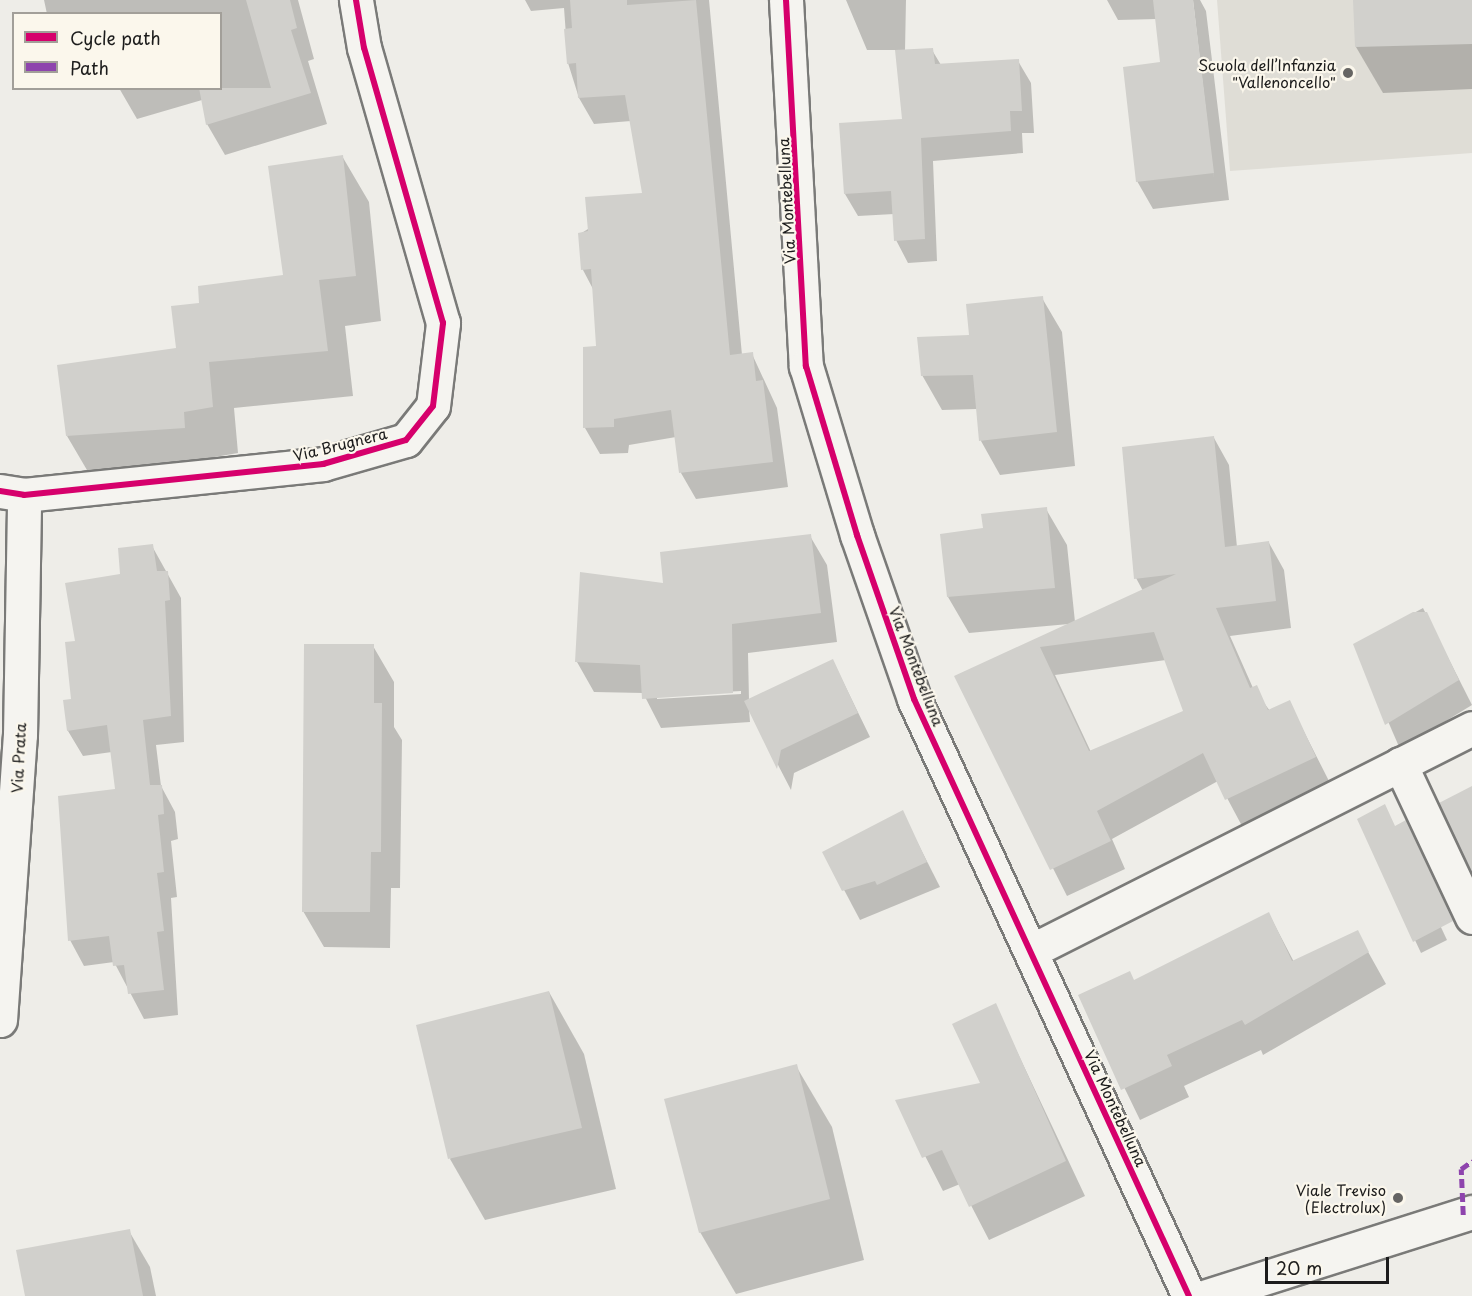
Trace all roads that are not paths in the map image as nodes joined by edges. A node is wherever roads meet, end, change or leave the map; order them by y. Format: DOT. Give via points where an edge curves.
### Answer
graph roads {
  1 [pos="356,0"];
  2 [pos="786,0"];
  3 [pos="12,493"];
  4 [pos="1472,728"];
  5 [pos="1400,765"];
  6 [pos="1472,916"];
  7 [pos="1031,951"];
  8 [pos="0,1020"];
  9 [pos="1472,1212"];
  10 [pos="1189,1296"];
  11 [pos="1208,1296"];
  1 -- 3 [label="street, Via Brugnera" via="364,48 443,323 433,406 406,440 323,464"];
  2 -- 7 [label="street, Via Montebelluna" via="806,366 914,699"];
  3 -- 8 [label="street, Via Prata" via="20,735"];
  4 -- 5 [label="street"];
  5 -- 6 [label="street"];
  5 -- 7 [label="street"];
  7 -- 10 [label="street, Via Montebelluna"];
  9 -- 11 [label="street"];
}
